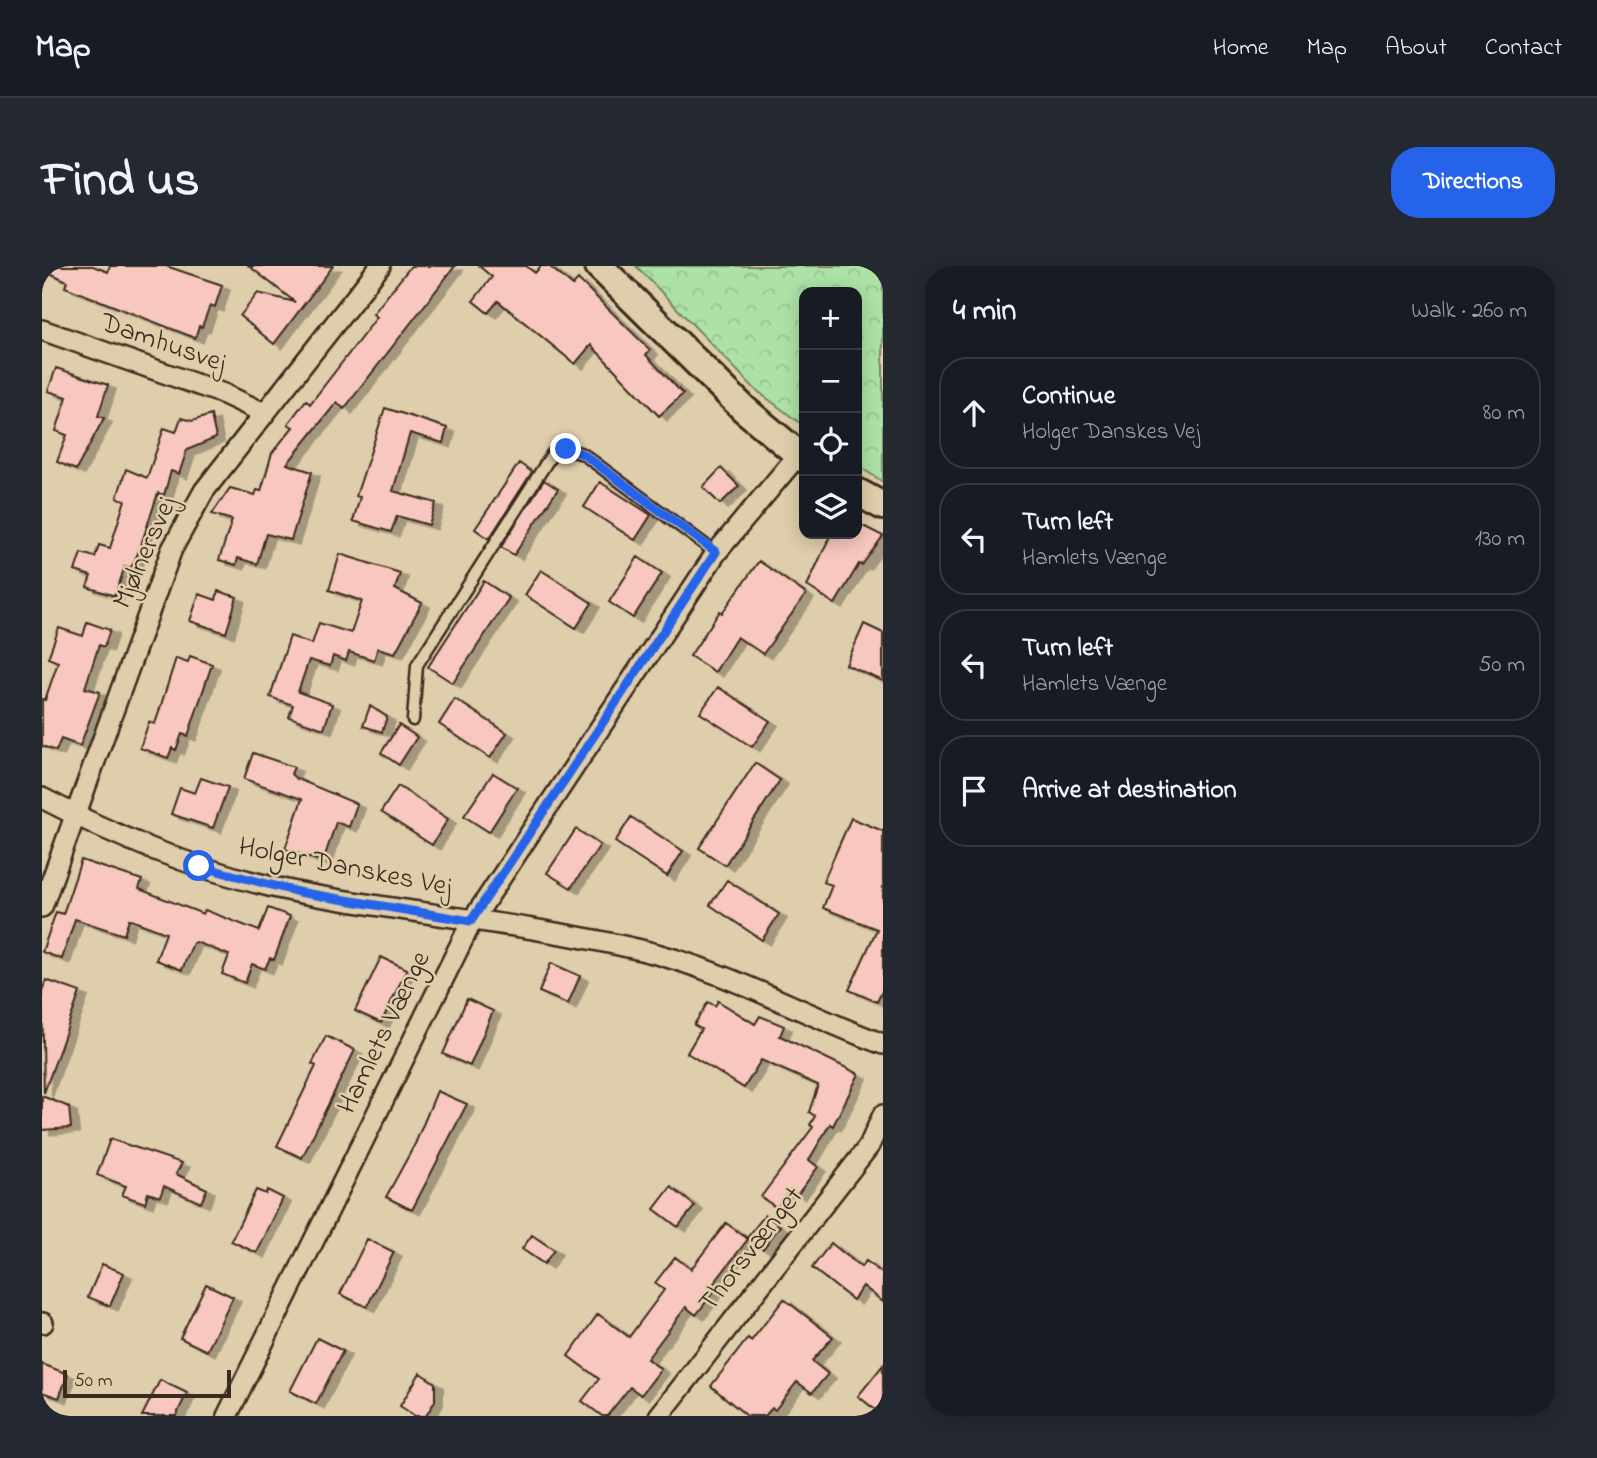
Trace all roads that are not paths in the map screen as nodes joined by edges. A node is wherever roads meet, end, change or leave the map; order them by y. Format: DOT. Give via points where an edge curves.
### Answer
graph roads {
  1 [pos="380,266"];
  2 [pos="599,266"];
  3 [pos="42,330"];
  4 [pos="264,413"];
  5 [pos="799,455"];
  6 [pos="799,459"];
  7 [pos="862,495"];
  8 [pos="883,506"];
  9 [pos="716,552"];
  10 [pos="413,720"];
  11 [pos="42,799"];
  12 [pos="75,816"];
  13 [pos="42,907"];
  14 [pos="471,921"];
  15 [pos="883,1044"];
  16 [pos="883,1115"];
  17 [pos="227,1416"];
  18 [pos="659,1416"];
  1 -- 4 [label="street, Mjølnersvej"];
  2 -- 5 [label="main road" via="744,409"];
  3 -- 4 [label="street, Damhusvej" via="224,394"];
  4 -- 12 [label="street, Mjølnersvej" via="204,491 172,549"];
  6 -- 9 [label="street, Hamlets Vænge"];
  7 -- 8 [label="main road"];
  9 -- 10 [label="lane" via="583,454 566,449 552,454 417,665"];
  9 -- 14 [label="street, Hamlets Vænge"];
  11 -- 12 [label="street, Holger Danskes Vej"];
  12 -- 13 [label="street, Mjølnersvej"];
  12 -- 14 [label="street, Holger Danskes Vej" via="199,866 273,886"];
  14 -- 15 [label="street, Holger Danskes Vej" via="592,939 693,964"];
  14 -- 17 [label="street, Hamlets Vænge"];
  16 -- 18 [label="street, Thorsvænget" via="869,1146"];
}
